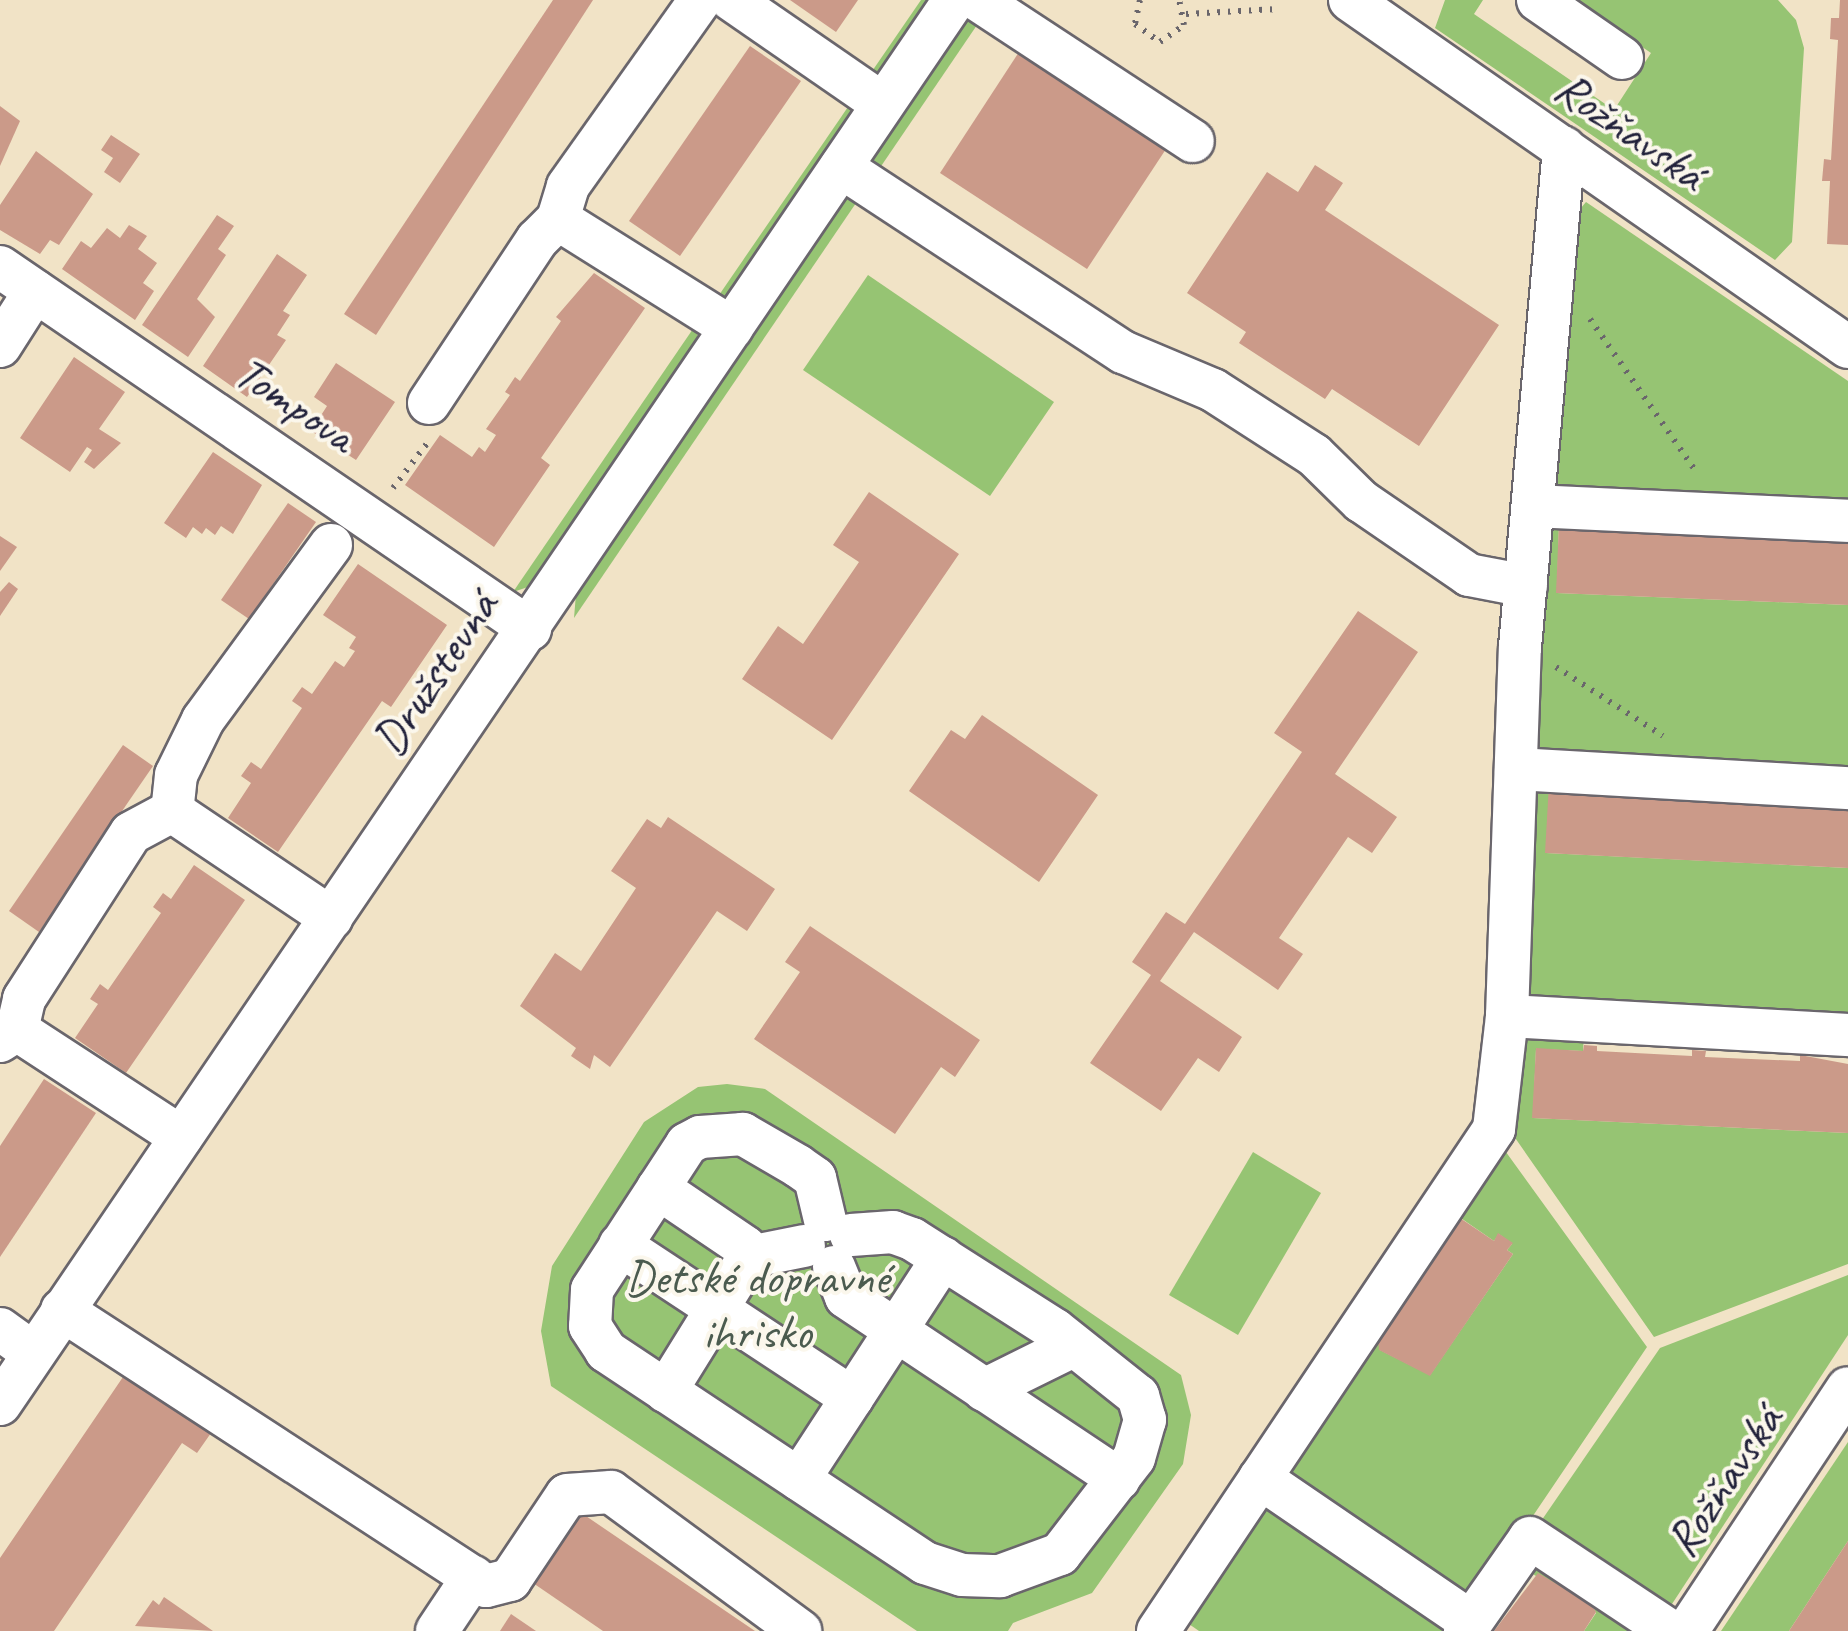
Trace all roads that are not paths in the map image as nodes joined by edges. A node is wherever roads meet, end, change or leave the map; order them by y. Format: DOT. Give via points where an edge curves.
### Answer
graph roads {
  1 [pos="700,0"];
  2 [pos="732,0"];
  3 [pos="954,0"];
  4 [pos="978,0"];
  5 [pos="1350,0"];
  6 [pos="1538,0"];
  7 [pos="1622,58"];
  8 [pos="883,104"];
  9 [pos="1193,141"];
  10 [pos="1564,148"];
  11 [pos="841,166"];
  12 [pos="558,219"];
  13 [pos="0,267"];
  14 [pos="36,291"];
  15 [pos="732,328"];
  16 [pos="0,346"];
  17 [pos="1848,348"];
  18 [pos="430,403"];
  19 [pos="1533,506"];
  20 [pos="1848,522"];
  21 [pos="331,545"];
  22 [pos="1526,586"];
  23 [pos="530,628"];
  24 [pos="1516,769"];
  25 [pos="1848,788"];
  26 [pos="172,811"];
  27 [pos="331,918"];
  28 [pos="1507,1016"];
  29 [pos="1848,1035"];
  30 [pos="8,1036"];
  31 [pos="180,1137"];
  32 [pos="658,1188"];
  33 [pos="829,1242"];
  34 [pos="620,1244"];
  35 [pos="749,1257"];
  36 [pos="943,1258"];
  37 [pos="62,1310"];
  38 [pos="719,1310"];
  39 [pos="896,1331"];
  40 [pos="17,1341"];
  41 [pos="1073,1346"];
  42 [pos="1848,1388"];
  43 [pos="666,1390"];
  44 [pos="984,1390"];
  45 [pos="852,1398"];
  46 [pos="0,1404"];
  47 [pos="1260,1478"];
  48 [pos="799,1479"];
  49 [pos="1119,1479"];
  50 [pos="473,1577"];
  51 [pos="1468,1626"];
  52 [pos="438,1631"];
  53 [pos="800,1631"];
  54 [pos="1158,1631"];
  55 [pos="1670,1631"];
  56 [pos="1687,1631"];
  1 -- 12 [label="street" via="568,186"];
  2 -- 8 [label="street"];
  3 -- 8 [label="street, Družstevná"];
  4 -- 9 [label="street"];
  5 -- 10 [label="street, Rožňavská"];
  6 -- 7 [label="street"];
  8 -- 11 [label="street, Družstevná"];
  10 -- 17 [label="street, Rožňavská"];
  10 -- 19 [label="street"];
  11 -- 15 [label="street, Družstevná"];
  11 -- 22 [label="street" via="1122,352 1213,390 1300,446 1360,501 1469,575"];
  12 -- 15 [label="street"];
  12 -- 18 [label="street" via="537,240"];
  13 -- 14 [label="street, Tompova"];
  14 -- 16 [label="street"];
  14 -- 23 [label="street, Tompova"];
  15 -- 23 [label="street, Družstevná"];
  19 -- 20 [label="street"];
  19 -- 22 [label="street"];
  21 -- 26 [label="street" via="203,720 176,775"];
  22 -- 24 [label="street"];
  23 -- 27 [label="street, Družstevná"];
  24 -- 25 [label="street"];
  24 -- 28 [label="street"];
  26 -- 27 [label="street"];
  26 -- 30 [label="street" via="131,833 24,999"];
  27 -- 31 [label="street, Družstevná"];
  28 -- 29 [label="street"];
  28 -- 47 [label="street" via="1494,1130"];
  30 -- 31 [label="street"];
  31 -- 37 [label="street, Družstevná"];
  32 -- 33 [label="street" via="687,1144 712,1133 743,1134 814,1178"];
  32 -- 34 [label="street"];
  32 -- 35 [label="street" via="745,1247"];
  33 -- 35 [label="street"];
  33 -- 36 [label="street" via="893,1232"];
  33 -- 39 [label="street" via="846,1297"];
  34 -- 38 [label="street"];
  34 -- 43 [label="street" via="592,1290 590,1326 606,1351"];
  35 -- 38 [label="street"];
  36 -- 39 [label="street"];
  36 -- 41 [label="street"];
  37 -- 40 [label="street, Družstevná"];
  37 -- 50 [label="street"];
  38 -- 43 [label="street"];
  38 -- 45 [label="street"];
  39 -- 44 [label="street"];
  39 -- 45 [label="street"];
  40 -- 46 [label="street, Družstevná"];
  41 -- 44 [label="street"];
  41 -- 49 [label="street" via="1138,1396 1142,1441"];
  42 -- 56 [label="street, Rožňavská"];
  43 -- 48 [label="street"];
  44 -- 49 [label="street"];
  45 -- 48 [label="street"];
  47 -- 51 [label="street"];
  47 -- 54 [label="street"];
  48 -- 49 [label="street" via="925,1563 962,1575 1000,1576 1060,1554"];
  50 -- 52 [label="street"];
  50 -- 53 [label="street" via="486,1586 510,1580 567,1495 611,1492"];
  51 -- 55 [label="street" via="1530,1538"];
}
